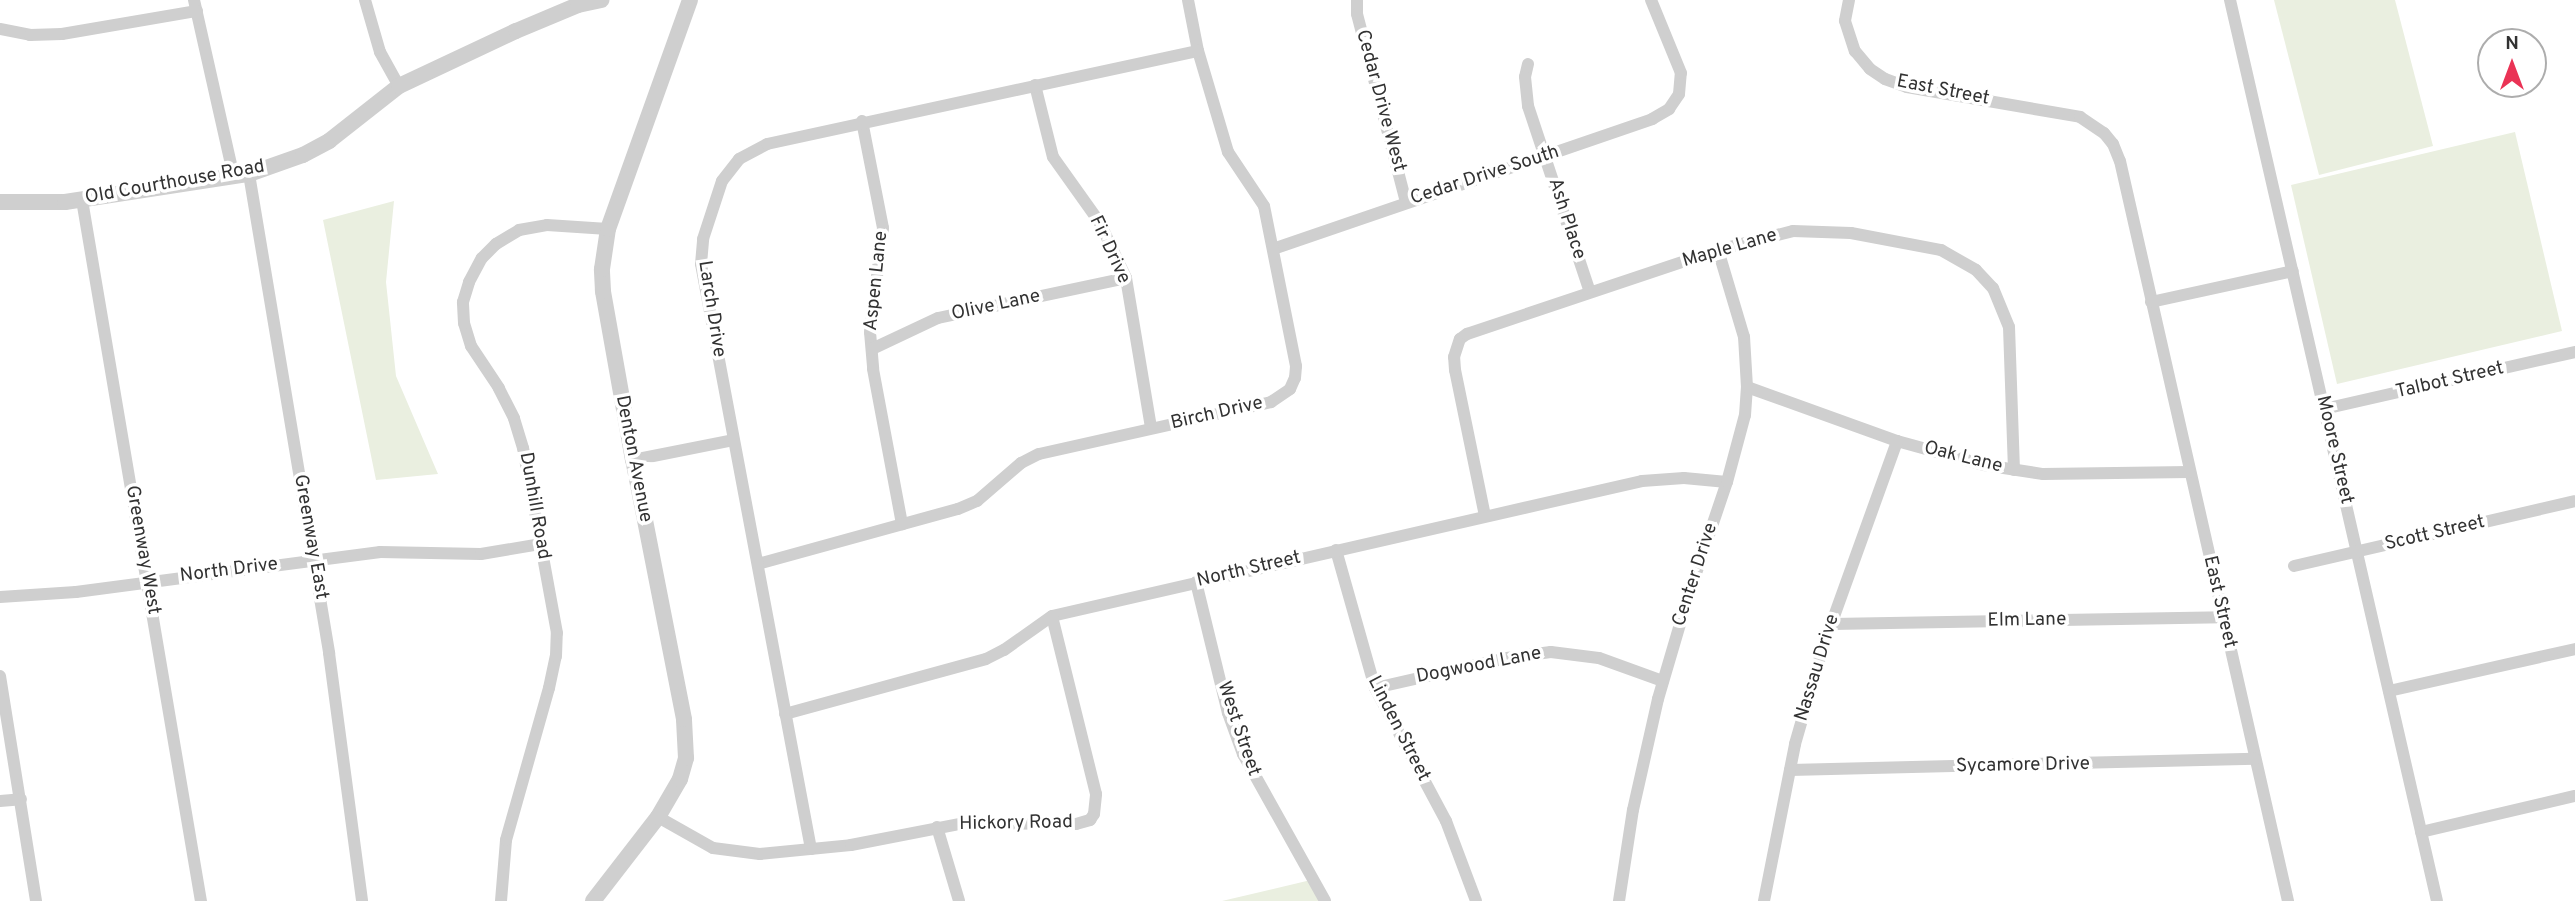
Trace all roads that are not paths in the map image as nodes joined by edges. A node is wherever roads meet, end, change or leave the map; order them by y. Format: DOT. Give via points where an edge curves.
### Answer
graph roads {
  1 [pos="365,0"];
  2 [pos="601,0"];
  3 [pos="690,0"];
  4 [pos="1188,0"];
  5 [pos="1357,0"];
  6 [pos="1651,0"];
  7 [pos="1849,0"];
  8 [pos="2230,0"];
  9 [pos="196,6"];
  10 [pos="0,29"];
  11 [pos="1198,51"];
  12 [pos="1528,64"];
  13 [pos="1035,85"];
  14 [pos="399,86"];
  15 [pos="862,121"];
  16 [pos="1545,156"];
  17 [pos="241,175"];
  18 [pos="82,200"];
  19 [pos="0,202"];
  20 [pos="1406,202"];
  21 [pos="608,229"];
  22 [pos="1272,248"];
  23 [pos="1718,250"];
  24 [pos="2293,271"];
  25 [pos="1126,278"];
  26 [pos="1590,292"];
  27 [pos="2151,302"];
  28 [pos="872,349"];
  29 [pos="2575,352"];
  30 [pos="1747,387"];
  31 [pos="2324,409"];
  32 [pos="1151,428"];
  33 [pos="733,440"];
  34 [pos="1897,441"];
  35 [pos="633,460"];
  36 [pos="2014,470"];
  37 [pos="2189,472"];
  38 [pos="1727,482"];
  39 [pos="2575,501"];
  40 [pos="1485,516"];
  41 [pos="902,524"];
  42 [pos="541,544"];
  43 [pos="1336,550"];
  44 [pos="2357,552"];
  45 [pos="314,561"];
  46 [pos="758,564"];
  47 [pos="2294,566"];
  48 [pos="148,581"];
  49 [pos="1196,582"];
  50 [pos="0,597"];
  51 [pos="1052,616"];
  52 [pos="2223,617"];
  53 [pos="1832,624"];
  54 [pos="2575,649"];
  55 [pos="0,676"];
  56 [pos="1663,681"];
  57 [pos="1375,688"];
  58 [pos="2389,691"];
  59 [pos="785,713"];
  60 [pos="2255,759"];
  61 [pos="1790,770"];
  62 [pos="2575,796"];
  63 [pos="22,799"];
  64 [pos="0,801"];
  65 [pos="658,817"];
  66 [pos="937,827"];
  67 [pos="2421,832"];
  68 [pos="811,849"];
  69 [pos="36,901"];
  70 [pos="201,901"];
  71 [pos="362,901"];
  72 [pos="500,901"];
  73 [pos="593,901"];
  74 [pos="959,901"];
  75 [pos="1325,901"];
  76 [pos="1476,901"];
  77 [pos="1619,901"];
  78 [pos="1764,901"];
  79 [pos="2288,901"];
  80 [pos="2437,901"];
  1 -- 14 [label="street" via="380,52"];
  2 -- 14 [label="street, Old Courthouse Road" via="516,31"];
  3 -- 21 [label="street, Denton Avenue"];
  4 -- 11 [label="street, Birch Drive"];
  5 -- 20 [label="street, Cedar Drive West"];
  6 -- 16 [label="street, Cedar Drive South" via="1678,62 1682,85 1670,109"];
  7 -- 27 [label="street, East Street" via="1847,30 1855,51 1885,79 1907,87 2080,117 2113,144"];
  8 -- 24 [label="street, Moore Street"];
  9 -- 10 [label="street" via="62,34 30,35"];
  9 -- 17 [label="street, Greenway East"];
  11 -- 13 [label="street, Larch Drive"];
  11 -- 22 [label="street, Birch Drive" via="1228,152 1264,206"];
  12 -- 16 [label="street, Ash Place" via="1528,106"];
  13 -- 15 [label="street, Larch Drive"];
  13 -- 25 [label="street, Fir Drive" via="1053,157 1100,223"];
  14 -- 17 [label="street, Old Courthouse Road" via="329,141 303,155"];
  15 -- 28 [label="street, Aspen Lane" via="883,228 870,332"];
  15 -- 33 [label="street, Larch Drive" via="767,144 739,159 722,181 703,239 701,264"];
  16 -- 20 [label="street, Cedar Drive South"];
  16 -- 26 [label="street, Ash Place"];
  17 -- 18 [label="street, Old Courthouse Road"];
  17 -- 45 [label="street, Greenway East"];
  18 -- 19 [label="street, Old Courthouse Road"];
  18 -- 48 [label="street, Greenway West"];
  20 -- 22 [label="street, Cedar Drive South"];
  21 -- 35 [label="street, Denton Avenue" via="603,291"];
  21 -- 42 [label="street, Dunhill Road" via="547,225 519,230 482,258 463,302 471,346 514,418"];
  22 -- 32 [label="street, Birch Drive" via="1296,366 1290,389 1271,402"];
  23 -- 26 [label="street, Maple Lane"];
  23 -- 30 [label="street, Center Drive" via="1744,337"];
  23 -- 36 [label="street, Maple Lane" via="1768,235 1824,230 1941,250 1966,262 1993,288 2009,327"];
  24 -- 27 [label="street"];
  24 -- 31 [label="street, Moore Street"];
  25 -- 28 [label="street, Olive Lane" via="938,318"];
  25 -- 32 [label="street, Fir Drive"];
  26 -- 40 [label="street, Maple Lane" via="1466,334 1456,347 1455,370"];
  27 -- 37 [label="street, East Street"];
  28 -- 41 [label="street, Aspen Lane"];
  29 -- 31 [label="street, Talbot Street"];
  30 -- 34 [label="street, Oak Lane"];
  30 -- 38 [label="street, Center Drive" via="1745,415"];
  31 -- 44 [label="street, Moore Street"];
  32 -- 41 [label="street, Birch Drive" via="1039,454 1021,463 977,501"];
  33 -- 35 [label="street"];
  33 -- 46 [label="street, Larch Drive"];
  34 -- 36 [label="street, Oak Lane"];
  34 -- 53 [label="street, Nassau Drive"];
  35 -- 65 [label="street, Denton Avenue" via="687,740 680,779"];
  36 -- 37 [label="street, Oak Lane" via="2077,475"];
  37 -- 52 [label="street, East Street"];
  38 -- 40 [label="street, North Street" via="1642,481"];
  38 -- 56 [label="street, Center Drive"];
  39 -- 44 [label="street, Scott Street"];
  40 -- 43 [label="street, North Street"];
  41 -- 46 [label="street, Birch Drive"];
  42 -- 45 [label="street, North Drive" via="481,554 395,551"];
  42 -- 72 [label="street, Dunhill Road" via="557,633 556,656 513,813"];
  43 -- 49 [label="street, North Street"];
  43 -- 57 [label="street, Linden Street"];
  44 -- 47 [label="street, Scott Street"];
  44 -- 58 [label="street, Moore Street"];
  45 -- 48 [label="street, North Drive"];
  45 -- 71 [label="street, Greenway East"];
  46 -- 59 [label="street, Larch Drive"];
  48 -- 50 [label="street, North Drive"];
  48 -- 70 [label="street, Greenway West"];
  49 -- 51 [label="street, North Street"];
  49 -- 75 [label="street, West Street" via="1228,713 1243,754"];
  51 -- 59 [label="street, North Street" via="986,659"];
  51 -- 66 [label="street, Hickory Road" via="1096,794 1094,814 1076,824"];
  52 -- 53 [label="street, Elm Lane"];
  52 -- 60 [label="street, East Street"];
  53 -- 61 [label="street, Nassau Drive"];
  54 -- 58 [label="street"];
  55 -- 63 [label="street"];
  56 -- 57 [label="street, Dogwood Lane" via="1599,658 1551,652"];
  56 -- 77 [label="street, Center Drive" via="1633,810"];
  57 -- 76 [label="street, Linden Street" via="1446,821"];
  58 -- 67 [label="street, Moore Street"];
  59 -- 68 [label="street, Larch Drive"];
  60 -- 61 [label="street, Sycamore Drive"];
  60 -- 79 [label="street, East Street"];
  61 -- 78 [label="street, Nassau Drive"];
  62 -- 67 [label="street"];
  63 -- 64 [label="street"];
  63 -- 69 [label="street"];
  65 -- 68 [label="street, Hickory Road" via="700,842 729,852"];
  65 -- 73 [label="street, Denton Avenue"];
  66 -- 68 [label="street, Hickory Road"];
  66 -- 74 [label="street"];
  67 -- 80 [label="street, Moore Street"];
}
